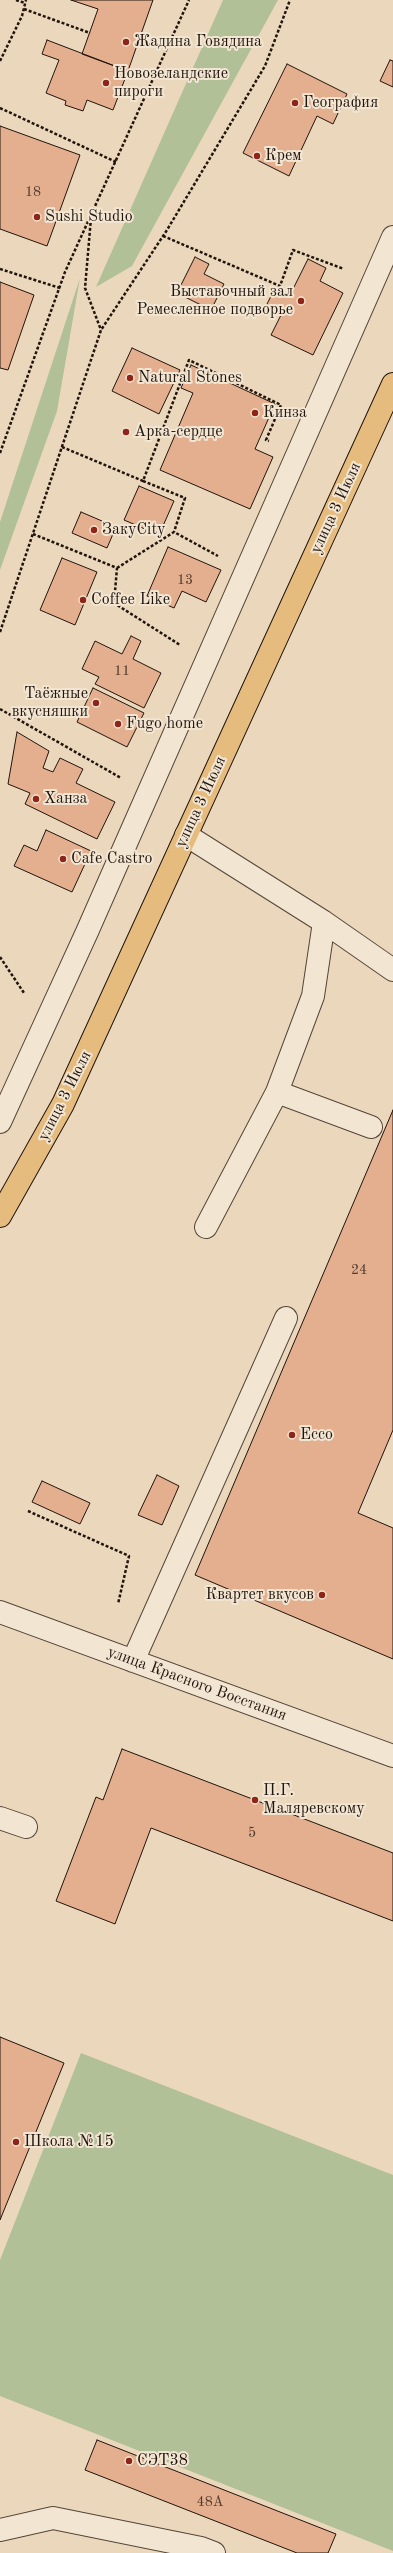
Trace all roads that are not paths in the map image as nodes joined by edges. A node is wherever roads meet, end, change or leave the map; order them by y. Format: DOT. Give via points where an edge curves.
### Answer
graph roads {
  1 [pos="393,237"];
  2 [pos="393,384"];
  3 [pos="186,835"];
  4 [pos="324,922"];
  5 [pos="393,970"];
  6 [pos="277,1092"];
  7 [pos="0,1122"];
  8 [pos="371,1127"];
  9 [pos="0,1216"];
  10 [pos="206,1227"];
  11 [pos="286,1318"];
  12 [pos="0,1612"];
  13 [pos="133,1660"];
  14 [pos="393,1756"];
  15 [pos="0,1818"];
  16 [pos="26,1827"];
  17 [pos="0,2530"];
  18 [pos="214,2553"];
  1 -- 7 [label="street" via="87,932"];
  2 -- 3 [label="main road, улица 3 Июля"];
  3 -- 4 [label="street"];
  3 -- 9 [label="main road, улица 3 Июля" via="63,1104"];
  4 -- 5 [label="street"];
  4 -- 6 [label="street" via="313,996"];
  6 -- 8 [label="street"];
  6 -- 10 [label="street"];
  11 -- 13 [label="street"];
  12 -- 13 [label="street, улица Красного Восстания"];
  13 -- 14 [label="street, улица Красного Восстания"];
  15 -- 16 [label="street"];
  17 -- 18 [label="street" via="53,2518 201,2548"];
}
